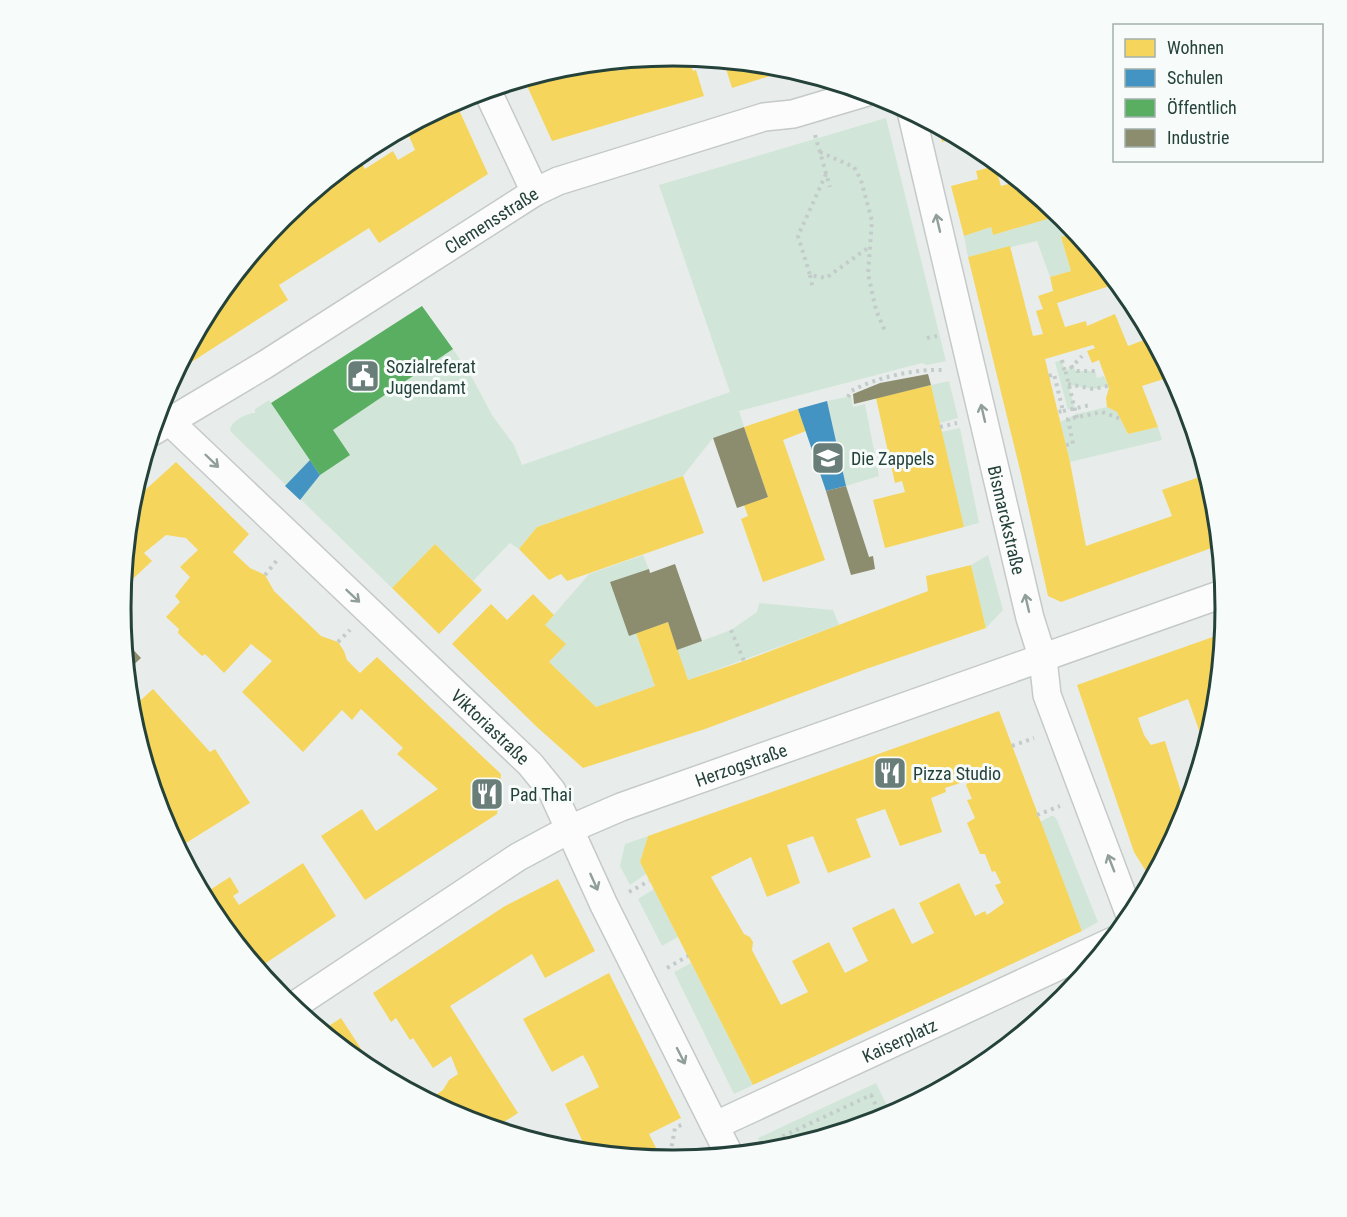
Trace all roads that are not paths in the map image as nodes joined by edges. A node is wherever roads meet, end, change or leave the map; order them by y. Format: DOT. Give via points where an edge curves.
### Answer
graph roads {
  1 [pos="852,96"];
  2 [pos="491,98"];
  3 [pos="914,122"];
  4 [pos="535,192"];
  5 [pos="166,417"];
  6 [pos="164,424"];
  7 [pos="1216,596"];
  8 [pos="1043,659"];
  9 [pos="570,829"];
  10 [pos="1127,907"];
  11 [pos="1095,949"];
  12 [pos="300,1001"];
  13 [pos="716,1125"];
  14 [pos="726,1148"];
  1 -- 4 [label="street, Clemensstraße" via="793,114 764,117 558,181"];
  2 -- 4 [label="street"];
  8 -- 3 [label="street, Bismarckstraße, one-way" via="1030,618"];
  4 -- 5 [label="street, Clemensstraße" via="266,364"];
  6 -- 9 [label="street, Viktoriastraße, one-way" via="530,764 552,790"];
  7 -- 8 [label="street, Herzogstraße"];
  8 -- 9 [label="street, Herzogstraße" via="621,807"];
  10 -- 8 [label="street, Bismarckstraße, one-way" via="1047,695"];
  9 -- 12 [label="street, Herzogstraße" via="518,857"];
  9 -- 13 [label="street, Viktoriastraße, one-way" via="604,905"];
  11 -- 13 [label="street, Kaiserplatz"];
  13 -- 14 [label="street"];
}
